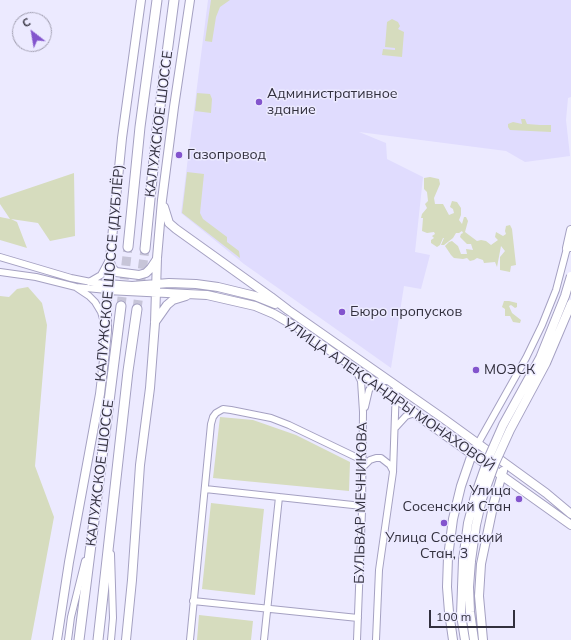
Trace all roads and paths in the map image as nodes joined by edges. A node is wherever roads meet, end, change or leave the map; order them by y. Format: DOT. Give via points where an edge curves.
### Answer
graph roads {
  1 [pos="141,0"];
  2 [pos="157,0"];
  3 [pos="174,0"];
  4 [pos="190,0"];
  5 [pos="162,200"];
  6 [pos="571,230"];
  7 [pos="128,247"];
  8 [pos="569,248"];
  9 [pos="145,249"];
  10 [pos="0,257"];
  11 [pos="157,258"];
  12 [pos="110,259"];
  13 [pos="0,272"];
  14 [pos="571,276"];
  15 [pos="88,282"];
  16 [pos="76,287"];
  17 [pos="107,287"];
  18 [pos="156,288"];
  19 [pos="198,294"];
  20 [pos="571,304"];
  21 [pos="121,306"];
  22 [pos="137,309"];
  23 [pos="288,310"];
  24 [pos="155,323"];
  25 [pos="107,331"];
  26 [pos="354,368"];
  27 [pos="389,381"];
  28 [pos="376,383"];
  29 [pos="396,386"];
  30 [pos="396,398"];
  31 [pos="363,412"];
  32 [pos="415,413"];
  33 [pos="395,428"];
  34 [pos="478,444"];
  35 [pos="472,454"];
  36 [pos="362,460"];
  37 [pos="506,464"];
  38 [pos="362,468"];
  39 [pos="393,472"];
  40 [pos="502,476"];
  41 [pos="205,489"];
  42 [pos="279,497"];
  43 [pos="362,506"];
  44 [pos="571,514"];
  45 [pos="571,525"];
  46 [pos="110,531"];
  47 [pos="93,532"];
  48 [pos="467,560"];
  49 [pos="193,601"];
  50 [pos="267,609"];
  51 [pos="358,618"];
  52 [pos="57,640"];
  53 [pos="68,640"];
  54 [pos="79,640"];
  55 [pos="98,640"];
  56 [pos="111,640"];
  57 [pos="126,640"];
  58 [pos="190,640"];
  59 [pos="264,640"];
  60 [pos="357,640"];
  61 [pos="376,640"];
  62 [pos="453,640"];
  63 [pos="464,640"];
  64 [pos="474,640"];
  65 [pos="483,640"];
  1 -- 12 [label="main road, КАЛУЖСКОЕ ШОССЕ (ДУБЛЁР)" via="122,138"];
  2 -- 7 [label="highway, КАЛУЖСКОЕ ШОССЕ" via="140,127"];
  3 -- 9 [label="highway, КАЛУЖСКОЕ ШОССЕ"];
  4 -- 5 [label="main road"];
  5 -- 11 [label="main road"];
  5 -- 23 [label="main road, УЛИЦА АЛЕКСАНДРЫ МОНАХОВОЙ" via="169,223"];
  6 -- 8 [label="main road"];
  8 -- 34 [label="street" via="542,325"];
  10 -- 15 [label="street"];
  11 -- 12 [label="main road" via="146,273 139,275 116,272"];
  11 -- 18 [label="main road"];
  12 -- 15 [label="street" via="101,275"];
  12 -- 17 [label="main road, КАЛУЖСКОЕ ШОССЕ (ДУБЛЁР)"];
  13 -- 16 [label="street" via="36,277"];
  14 -- 48 [label="main road, bridge" via="540,358 488,458 468,523"];
  15 -- 17 [label="street"];
  16 -- 17 [label="street"];
  16 -- 25 [label="street" via="95,302"];
  17 -- 18 [label="main road"];
  17 -- 25 [label="main road, КАЛУЖСКОЕ ШОССЕ (ДУБЛЁР)"];
  18 -- 19 [label="main road, УЛИЦА АЛЕКСАНДРЫ МОНАХОВОЙ"];
  18 -- 23 [label="main road, УЛИЦА АЛЕКСАНДРЫ МОНАХОВОЙ" via="169,284 196,284 233,290"];
  18 -- 24 [label="main road"];
  19 -- 24 [label="main road" via="173,300"];
  19 -- 26 [label="main road, УЛИЦА АЛЕКСАНДРЫ МОНАХОВОЙ" via="239,301 274,314"];
  20 -- 48 [label="main road, bridge" via="546,363 494,463"];
  21 -- 47 [label="highway, КАЛУЖСКОЕ ШОССЕ"];
  22 -- 46 [label="highway, КАЛУЖСКОЕ ШОССЕ"];
  23 -- 27 [label="main road, УЛИЦА АЛЕКСАНДРЫ МОНАХОВОЙ"];
  24 -- 57 [label="main road" via="140,465"];
  25 -- 52 [label="main road, КАЛУЖСКОЕ ШОССЕ (ДУБЛЁР)" via="100,394 68,562"];
  26 -- 28 [label="main road, УЛИЦА АЛЕКСАНДРЫ МОНАХОВОЙ"];
  26 -- 31 [label="street, БУЛЬВАР МЕЧНИКОВА" via="361,381"];
  27 -- 28 [label="street"];
  27 -- 29 [label="main road, УЛИЦА АЛЕКСАНДРЫ МОНАХОВОЙ"];
  28 -- 30 [label="main road, УЛИЦА АЛЕКСАНДРЫ МОНАХОВОЙ"];
  28 -- 31 [label="street" via="369,390"];
  29 -- 30 [label="street, БУЛЬВАР МЕЧНИКОВА"];
  29 -- 34 [label="main road, УЛИЦА АЛЕКСАНДРЫ МОНАХОВОЙ"];
  30 -- 32 [label="main road, УЛИЦА АЛЕКСАНДРЫ МОНАХОВОЙ"];
  30 -- 33 [label="street, БУЛЬВАР МЕЧНИКОВА"];
  31 -- 36 [label="street, БУЛЬВАР МЕЧНИКОВА"];
  32 -- 33 [label="street" via="406,416"];
  32 -- 35 [label="main road, УЛИЦА АЛЕКСАНДРЫ МОНАХОВОЙ"];
  33 -- 39 [label="street, БУЛЬВАР МЕЧНИКОВА"];
  34 -- 35 [label="street"];
  34 -- 37 [label="main road, УЛИЦА АЛЕКСАНДРЫ МОНАХОВОЙ"];
  35 -- 40 [label="main road, УЛИЦА АЛЕКСАНДРЫ МОНАХОВОЙ"];
  35 -- 62 [label="main road" via="453,520 448,557 447,587"];
  36 -- 38 [label="street, БУЛЬВАР МЕЧНИКОВА"];
  36 -- 41 [label="street" via="281,422 223,410 216,413 212,420"];
  37 -- 40 [label="main road"];
  37 -- 44 [label="main road, УЛИЦА АЛЕКСАНДРЫ МОНАХОВОЙ"];
  38 -- 39 [label="street" via="370,460 381,458 390,465"];
  38 -- 43 [label="street, БУЛЬВАР МЕЧНИКОВА"];
  39 -- 61 [label="street, БУЛЬВАР МЕЧНИКОВА" via="379,570"];
  40 -- 45 [label="main road, УЛИЦА АЛЕКСАНДРЫ МОНАХОВОЙ"];
  40 -- 65 [label="main road" via="480,564 479,596"];
  41 -- 42 [label="street"];
  41 -- 49 [label="street"];
  42 -- 43 [label="street"];
  42 -- 50 [label="street"];
  43 -- 51 [label="street, БУЛЬВАР МЕЧНИКОВА"];
  46 -- 55 [label="highway, КАЛУЖСКОЕ ШОССЕ"];
  46 -- 56 [label="street" via="113,618"];
  47 -- 53 [label="street" via="71,617"];
  47 -- 54 [label="highway, КАЛУЖСКОЕ ШОССЕ"];
  48 -- 63 [label="main road" via="461,615"];
  48 -- 64 [label="main road"];
  49 -- 50 [label="street"];
  49 -- 58 [label="street"];
  50 -- 51 [label="street"];
  50 -- 59 [label="street"];
  51 -- 60 [label="street, БУЛЬВАР МЕЧНИКОВА"];
}
